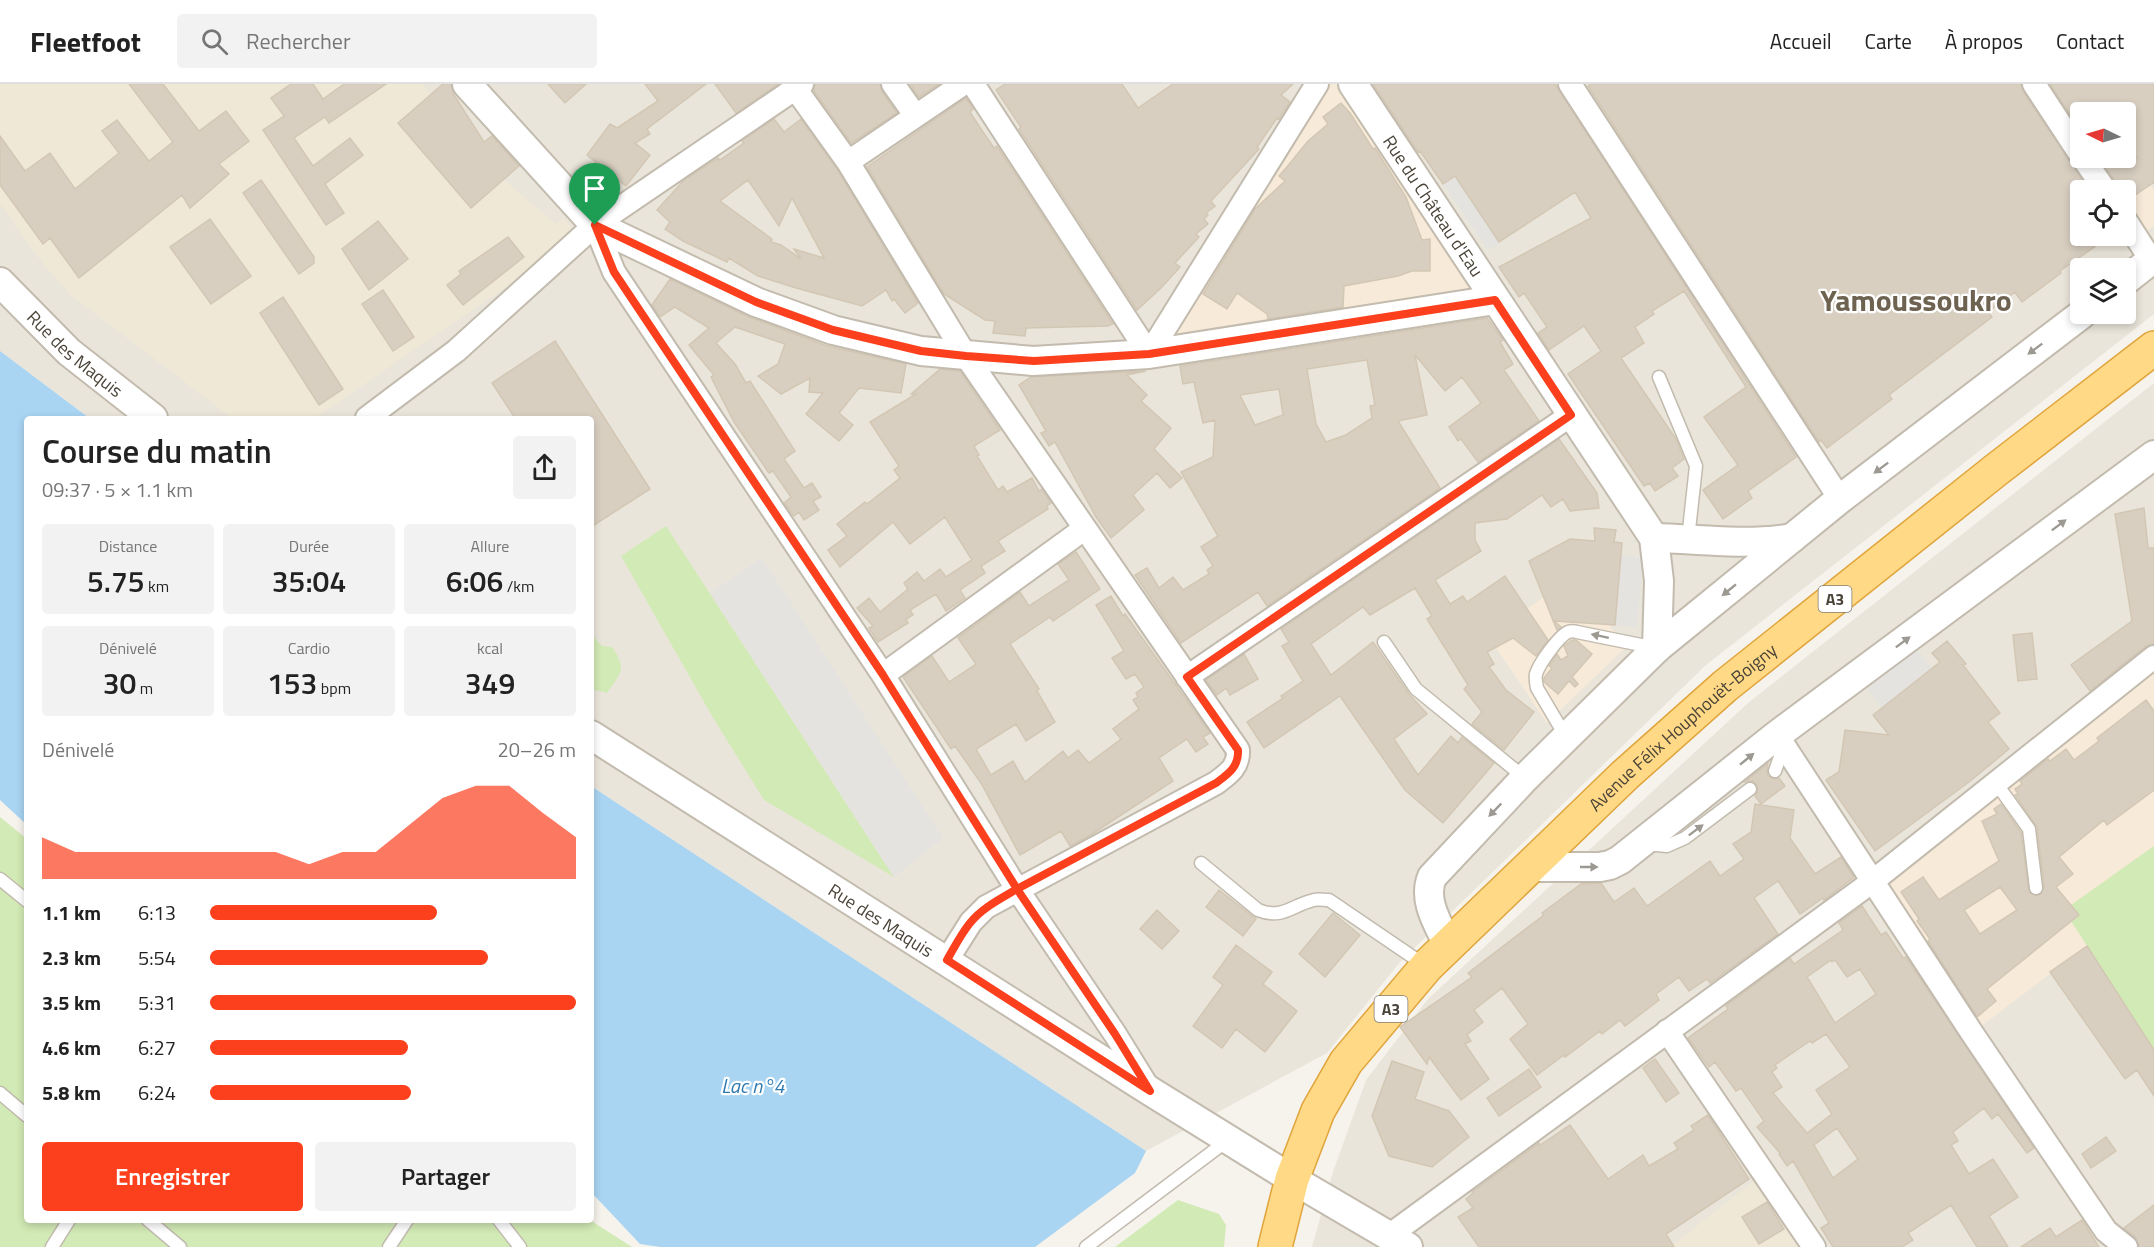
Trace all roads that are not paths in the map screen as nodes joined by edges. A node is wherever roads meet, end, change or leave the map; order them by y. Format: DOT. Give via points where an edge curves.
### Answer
graph roads {
  1 [pos="467,84"];
  2 [pos="893,84"];
  3 [pos="963,84"];
  4 [pos="973,84"];
  5 [pos="1317,84"];
  6 [pos="1353,84"];
  7 [pos="1570,84"];
  8 [pos="2034,84"];
  9 [pos="799,86"];
  10 [pos="915,115"];
  11 [pos="2070,138"];
  12 [pos="848,162"];
  13 [pos="595,225"];
  14 [pos="2136,235"];
  15 [pos="2153,259"];
  16 [pos="2136,272"];
  17 [pos="0,282"];
  18 [pos="1495,300"];
  19 [pos="2070,323"];
  20 [pos="2154,348"];
  21 [pos="1149,354"];
  22 [pos="966,356"];
  23 [pos="1659,377"];
  24 [pos="1571,415"];
  25 [pos="150,416"];
  26 [pos="370,416"];
  27 [pos="2154,455"];
  28 [pos="1840,499"];
  29 [pos="1084,529"];
  30 [pos="1654,538"];
  31 [pos="1792,538"];
  32 [pos="1688,539"];
  33 [pos="1384,642"];
  34 [pos="1657,648"];
  35 [pos="2154,657"];
  36 [pos="883,675"];
  37 [pos="1187,677"];
  38 [pos="1778,736"];
  39 [pos="594,737"];
  40 [pos="1566,738"];
  41 [pos="1775,771"];
  42 [pos="1525,778"];
  43 [pos="1996,783"];
  44 [pos="1750,789"];
  45 [pos="1642,843"];
  46 [pos="1201,863"];
  47 [pos="1530,867"];
  48 [pos="0,879"];
  49 [pos="1873,881"];
  50 [pos="2036,888"];
  51 [pos="1017,889"];
  52 [pos="24,899"];
  53 [pos="1438,957"];
  54 [pos="947,960"];
  55 [pos="1667,1031"];
  56 [pos="1150,1091"];
  57 [pos="0,1093"];
  58 [pos="24,1113"];
  59 [pos="1229,1139"];
  60 [pos="1292,1179"];
  61 [pos="67,1223"];
  62 [pos="152,1223"];
  63 [pos="405,1223"];
  64 [pos="501,1223"];
  65 [pos="1399,1241"];
  66 [pos="52,1247"];
  67 [pos="180,1247"];
  68 [pos="388,1247"];
  69 [pos="520,1247"];
  70 [pos="1086,1247"];
  71 [pos="1275,1247"];
  72 [pos="1814,1247"];
  73 [pos="2125,1247"];
  1 -- 13 [label="street"];
  2 -- 10 [label="street"];
  3 -- 10 [label="street"];
  4 -- 21 [label="street"];
  5 -- 21 [label="street"];
  6 -- 18 [label="street, Rue du Château d'Eau"];
  7 -- 28 [label="street"];
  8 -- 11 [label="street"];
  9 -- 12 [label="street"];
  9 -- 13 [label="street"];
  10 -- 12 [label="street"];
  12 -- 22 [label="street"];
  13 -- 22 [label="street" via="756,302 833,330 921,351"];
  13 -- 26 [label="street" via="456,351"];
  13 -- 36 [label="street" via="614,272"];
  14 -- 15 [label="street"];
  15 -- 16 [label="street"];
  17 -- 25 [label="street, Rue des Maquis" via="69,352"];
  18 -- 21 [label="street"];
  18 -- 24 [label="street, Rue du Château d'Eau"];
  19 -- 28 [label="street, one-way"];
  20 -- 47 [label="highway, Avenue Félix Houphouët-Boigny / A3" via="1725,686"];
  21 -- 22 [label="street" via="1034,361"];
  22 -- 29 [label="street"];
  23 -- 32 [label="lane" via="1696,466"];
  24 -- 30 [label="street, Rue du Château d'Eau"];
  24 -- 37 [label="street"];
  38 -- 27 [label="street, one-way"];
  28 -- 31 [label="street"];
  29 -- 36 [label="street"];
  29 -- 37 [label="street"];
  30 -- 32 [label="street"];
  30 -- 34 [label="street, Rue du Château d'Eau" via="1659,581"];
  31 -- 32 [label="street" via="1760,542"];
  31 -- 34 [label="street, one-way"];
  33 -- 42 [label="lane" via="1416,689"];
  34 -- 40 [label="street"];
  34 -- 40 [label="lane, one-way" via="1577,632 1563,636 1540,665 1535,681"];
  35 -- 43 [label="street"];
  36 -- 51 [label="street"];
  37 -- 51 [label="street" via="1238,750 1239,759 1233,771"];
  38 -- 41 [label="lane"];
  45 -- 38 [label="street, one-way"];
  38 -- 49 [label="street"];
  39 -- 54 [label="street, Rue des Maquis"];
  40 -- 42 [label="street"];
  42 -- 53 [label="street, one-way" via="1428,885"];
  43 -- 49 [label="street"];
  43 -- 50 [label="lane" via="2029,829"];
  45 -- 44 [label="lane, one-way" via="1667,846 1685,838"];
  47 -- 45 [label="street, one-way" via="1610,865"];
  46 -- 53 [label="lane" via="1258,910 1276,914 1314,900 1329,900"];
  47 -- 53 [label="highway, Avenue Félix Houphouët-Boigny / A3"];
  48 -- 52 [label="lane"];
  49 -- 55 [label="street"];
  49 -- 73 [label="street" via="2106,1231"];
  51 -- 54 [label="street" via="986,907 970,922"];
  51 -- 56 [label="street"];
  53 -- 60 [label="highway, Avenue Félix Houphouët-Boigny / A3" via="1346,1062 1318,1111"];
  54 -- 56 [label="street, Rue des Maquis"];
  55 -- 65 [label="street"];
  55 -- 72 [label="street"];
  56 -- 59 [label="street, Rue des Maquis"];
  57 -- 58 [label="lane"];
  59 -- 60 [label="street, Rue des Maquis"];
  59 -- 70 [label="lane"];
  60 -- 65 [label="street, Rue des Maquis"];
  60 -- 71 [label="highway, A3"];
  61 -- 66 [label="lane"];
  62 -- 67 [label="lane"];
  63 -- 68 [label="lane"];
  64 -- 69 [label="lane"];
}
